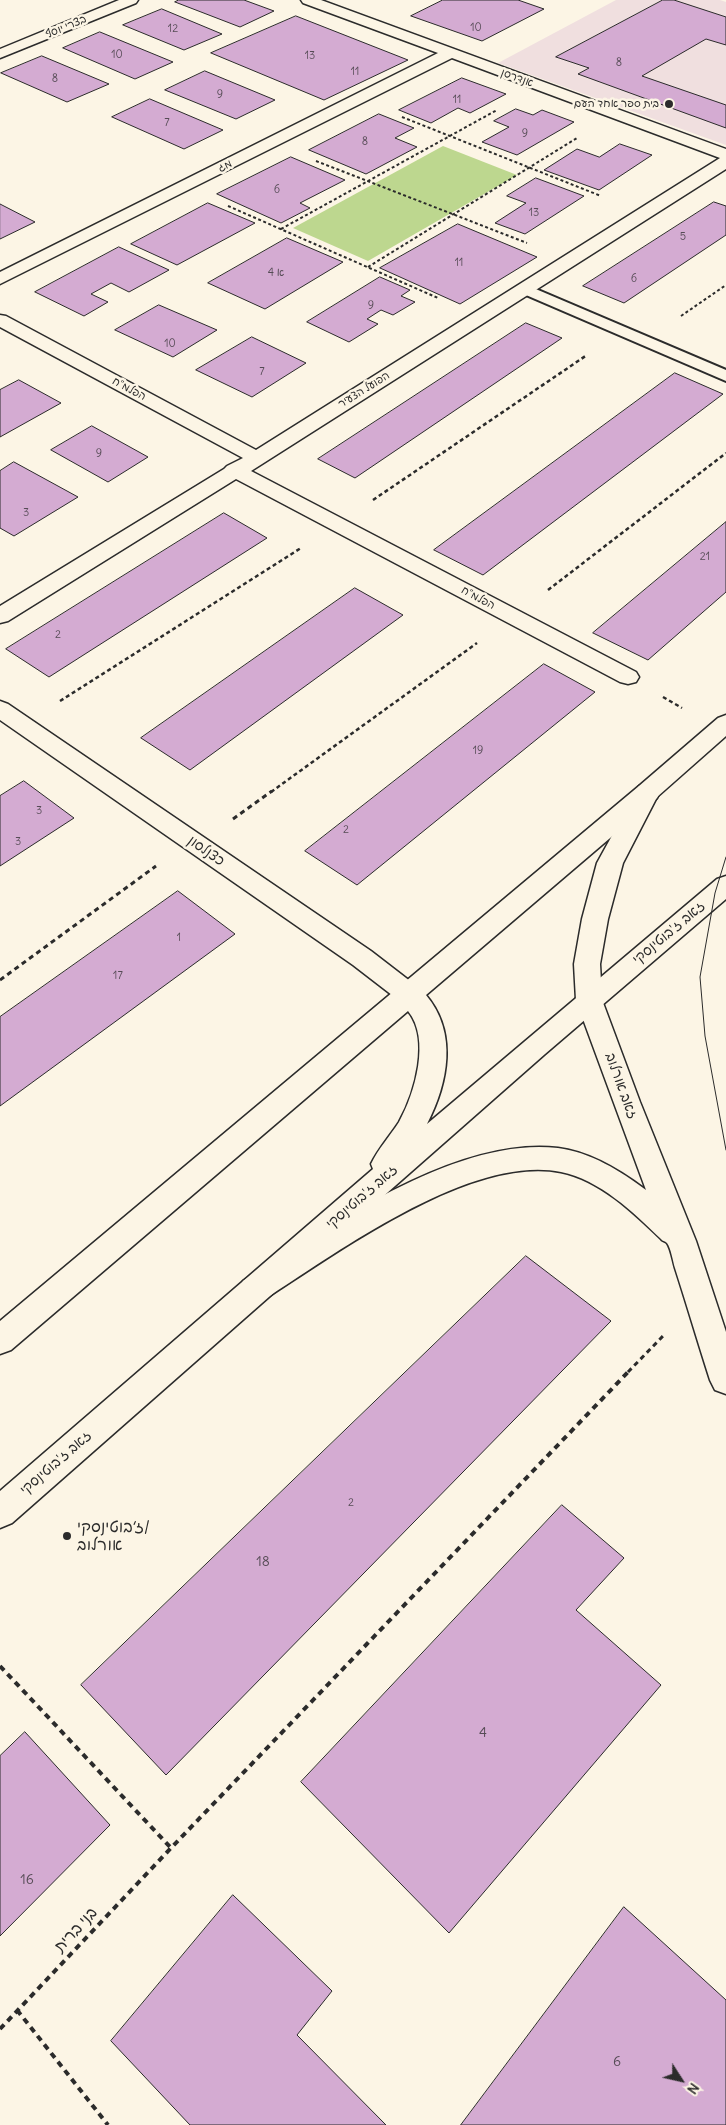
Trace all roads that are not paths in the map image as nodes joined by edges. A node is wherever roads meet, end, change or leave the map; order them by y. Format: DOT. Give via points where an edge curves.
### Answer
graph roads {
  1 [pos="131,0"];
  2 [pos="308,0"];
  3 [pos="450,53"];
  4 [pos="0,54"];
  5 [pos="726,155"];
  6 [pos="726,162"];
  7 [pos="0,279"];
  8 [pos="524,289"];
  9 [pos="0,320"];
  10 [pos="726,376"];
  11 [pos="257,458"];
  12 [pos="234,470"];
  13 [pos="0,616"];
  14 [pos="628,677"];
  15 [pos="0,709"];
  16 [pos="722,726"];
  17 [pos="648,792"];
  18 [pos="726,885"];
  19 [pos="410,994"];
  20 [pos="589,1000"];
  21 [pos="323,1231"];
  22 [pos="682,1241"];
  23 [pos="254,1290"];
  24 [pos="0,1340"];
  25 [pos="726,1380"];
  26 [pos="0,1512"];
  1 -- 4 [label="street, בצרי יוסף"];
  2 -- 3 [label="street, אנדרסן"];
  3 -- 5 [label="street, אנדרסן"];
  3 -- 7 [label="street, מג"];
  6 -- 8 [label="street, הפועל הצעיר"];
  8 -- 10 [label="lane"];
  8 -- 11 [label="street, הפועל הצעיר"];
  9 -- 11 [label="street, הפלמ\"ח"];
  11 -- 12 [label="street, הפועל הצעיר"];
  12 -- 13 [label="street, הפועל הצעיר"];
  12 -- 14 [label="street, הפלמ\"ח"];
  15 -- 19 [label="street, כצנלסון"];
  16 -- 17 [label="street"];
  17 -- 19 [label="street"];
  17 -- 20 [label="street, זאב אורלוב" via="610,863 587,964"];
  18 -- 20 [label="street, זאב ז'בוטינסקי"];
  19 -- 21 [label="street, כצנלסון" via="427,1017 434,1042 432,1070 423,1101 386,1163"];
  19 -- 24 [label="street"];
  20 -- 21 [label="street, זאב ז'בוטינסקי"];
  20 -- 22 [label="street, זאב אורלוב"];
  21 -- 23 [label="street, זאב ז'בוטינסקי"];
  22 -- 23 [label="street" via="642,1202 592,1170 559,1159 527,1157 484,1166 427,1187"];
  22 -- 25 [label="street, זאב אורלוב"];
  23 -- 26 [label="street, זאב ז'בוטינסקי"];
}
